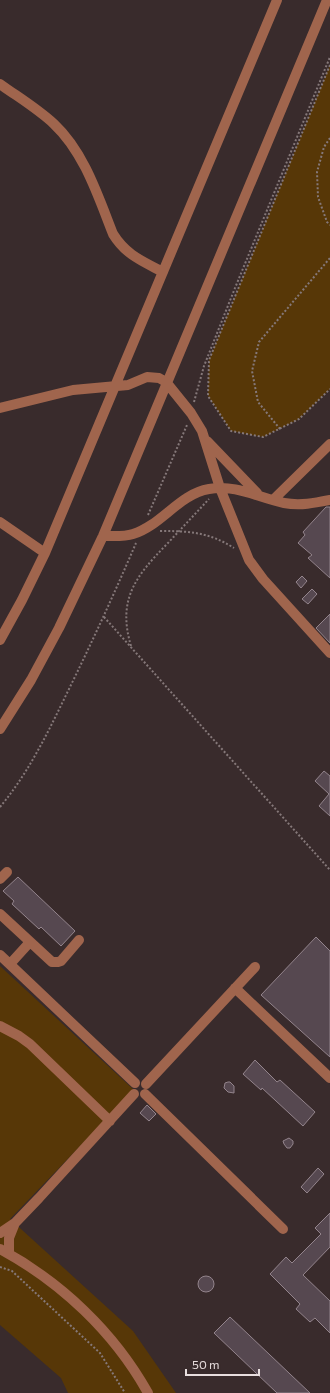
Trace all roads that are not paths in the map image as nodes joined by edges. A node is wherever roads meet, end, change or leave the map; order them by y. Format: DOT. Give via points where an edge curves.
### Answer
graph roads {
  1 [pos="277,0"];
  2 [pos="327,0"];
  3 [pos="0,84"];
  4 [pos="164,272"];
  5 [pos="166,382"];
  6 [pos="114,387"];
  7 [pos="0,408"];
  8 [pos="205,439"];
  9 [pos="330,444"];
  10 [pos="220,488"];
  11 [pos="258,494"];
  12 [pos="273,500"];
  13 [pos="330,500"];
  14 [pos="0,522"];
  15 [pos="103,536"];
  16 [pos="45,553"];
  17 [pos="0,640"];
  18 [pos="330,653"];
  19 [pos="0,728"];
  20 [pos="0,914"];
  21 [pos="79,940"];
  22 [pos="30,942"];
  23 [pos="0,955"];
  24 [pos="10,964"];
  25 [pos="255,967"];
  26 [pos="235,988"];
  27 [pos="0,1026"];
  28 [pos="330,1078"];
  29 [pos="135,1082"];
  30 [pos="145,1089"];
  31 [pos="134,1094"];
  32 [pos="110,1121"];
  33 [pos="15,1223"];
  34 [pos="283,1229"];
  35 [pos="0,1233"];
  36 [pos="4,1251"];
  37 [pos="148,1393"];
  1 -- 4 [label="lane"];
  2 -- 5 [label="lane"];
  3 -- 4 [label="lane" via="41,113 66,136 84,165 118,242 133,256"];
  4 -- 6 [label="lane"];
  5 -- 6 [label="lane" via="153,376"];
  5 -- 8 [label="lane" via="191,413"];
  5 -- 15 [label="lane"];
  6 -- 7 [label="lane" via="74,390"];
  6 -- 16 [label="lane"];
  8 -- 10 [label="lane"];
  8 -- 11 [label="lane"];
  9 -- 12 [label="lane"];
  10 -- 11 [label="lane" via="233,488"];
  10 -- 15 [label="lane" via="209,489 187,498 141,531 126,536"];
  10 -- 18 [label="lane" via="249,560"];
  11 -- 12 [label="lane"];
  12 -- 13 [label="lane" via="299,504"];
  14 -- 16 [label="lane"];
  15 -- 19 [label="lane" via="59,628"];
  16 -- 17 [label="lane"];
  20 -- 22 [label="lane"];
  21 -- 22 [label="lane" via="55,963"];
  22 -- 24 [label="lane"];
  23 -- 24 [label="lane"];
  24 -- 29 [label="lane"];
  25 -- 26 [label="lane"];
  26 -- 28 [label="lane"];
  26 -- 30 [label="lane"];
  27 -- 32 [label="lane" via="30,1044"];
  29 -- 30 [label="lane" via="143,1082"];
  29 -- 31 [label="lane" via="132,1088"];
  30 -- 31 [label="lane" via="138,1096"];
  30 -- 34 [label="lane"];
  31 -- 32 [label="lane"];
  32 -- 33 [label="lane"];
  33 -- 35 [label="lane"];
  33 -- 36 [label="lane"];
  36 -- 37 [label="lane" via="42,1274 87,1313 126,1359"];
}
